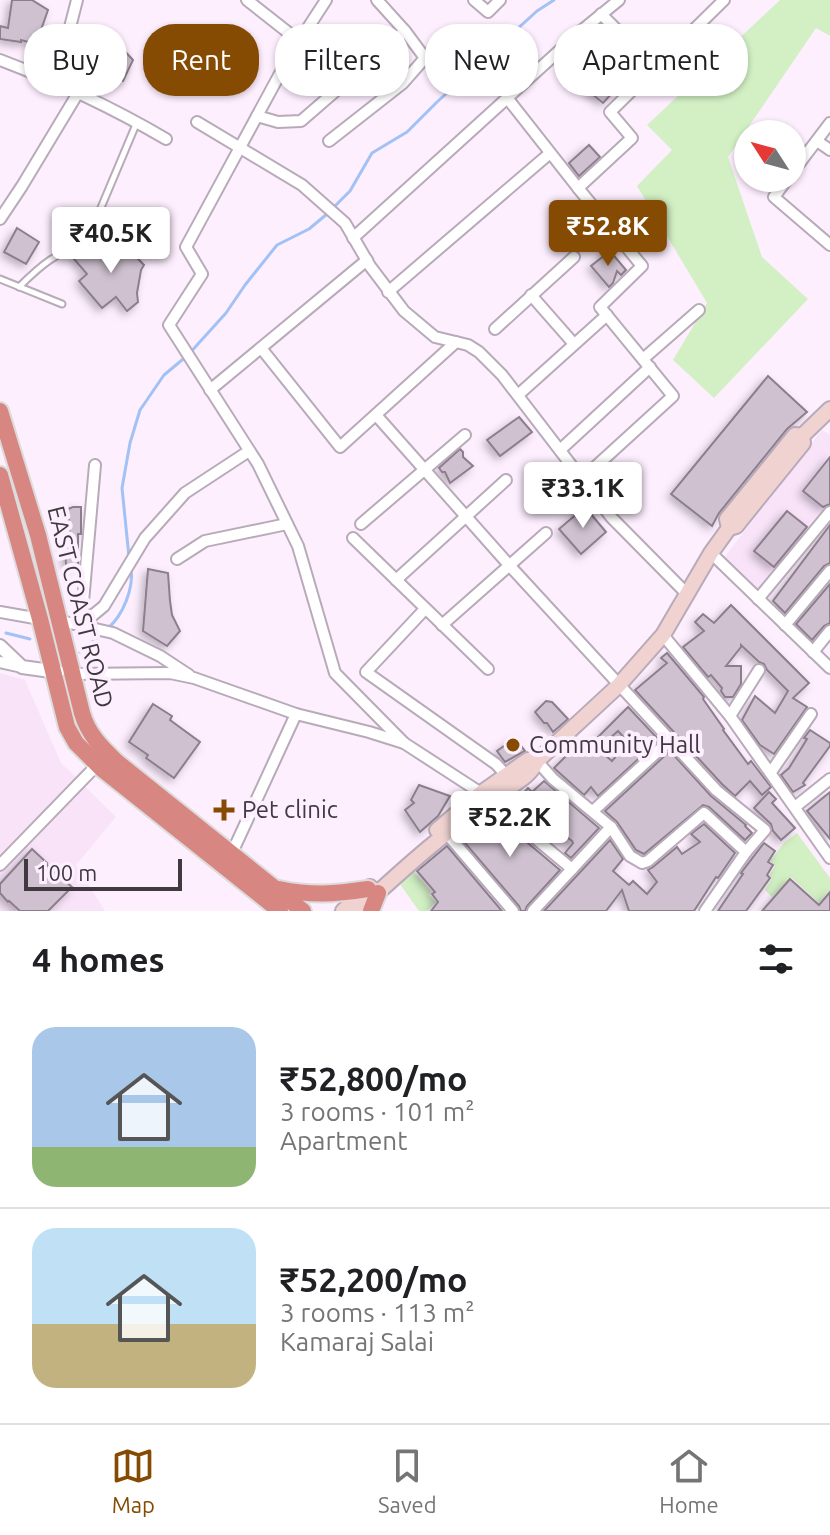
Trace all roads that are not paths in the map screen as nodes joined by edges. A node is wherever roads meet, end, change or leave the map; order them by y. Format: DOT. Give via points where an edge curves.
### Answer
graph roads {
  1 [pos="77,0"];
  2 [pos="247,0"];
  3 [pos="326,0"];
  4 [pos="377,0"];
  5 [pos="474,0"];
  6 [pos="500,0"];
  7 [pos="619,0"];
  8 [pos="724,0"];
  9 [pos="601,14"];
  10 [pos="71,24"];
  11 [pos="277,24"];
  12 [pos="310,24"];
  13 [pos="399,24"];
  14 [pos="611,24"];
  15 [pos="699,24"];
  16 [pos="409,36"];
  17 [pos="0,60"];
  18 [pos="24,69"];
  19 [pos="409,76"];
  20 [pos="275,84"];
  21 [pos="76,96"];
  22 [pos="84,96"];
  23 [pos="330,96"];
  24 [pos="386,96"];
  25 [pos="626,96"];
  26 [pos="508,99"];
  27 [pos="257,116"];
  28 [pos="137,122"];
  29 [pos="197,122"];
  30 [pos="830,123"];
  31 [pos="166,139"];
  32 [pos="329,141"];
  33 [pos="817,141"];
  34 [pos="240,148"];
  35 [pos="830,150"];
  36 [pos="549,154"];
  37 [pos="806,155"];
  38 [pos="578,188"];
  39 [pos="778,192"];
  40 [pos="0,219"];
  41 [pos="353,238"];
  42 [pos="830,245"];
  43 [pos="574,257"];
  44 [pos="367,260"];
  45 [pos="0,279"];
  46 [pos="19,287"];
  47 [pos="388,292"];
  48 [pos="531,295"];
  49 [pos="62,304"];
  50 [pos="699,310"];
  51 [pos="607,315"];
  52 [pos="495,329"];
  53 [pos="456,342"];
  54 [pos="574,344"];
  55 [pos="261,348"];
  56 [pos="646,363"];
  57 [pos="210,390"];
  58 [pos="518,395"];
  59 [pos="0,411"];
  60 [pos="828,414"];
  61 [pos="376,415"];
  62 [pos="465,435"];
  63 [pos="560,450"];
  64 [pos="249,451"];
  65 [pos="95,465"];
  66 [pos="424,469"];
  67 [pos="0,475"];
  68 [pos="582,479"];
  69 [pos="506,480"];
  70 [pos="830,512"];
  71 [pos="467,516"];
  72 [pos="287,524"];
  73 [pos="361,524"];
  74 [pos="546,533"];
  75 [pos="353,538"];
  76 [pos="711,553"];
  77 [pos="177,559"];
  78 [pos="509,565"];
  79 [pos="830,571"];
  80 [pos="396,580"];
  81 [pos="688,595"];
  82 [pos="758,599"];
  83 [pos="425,609"];
  84 [pos="0,612"];
  85 [pos="40,619"];
  86 [pos="61,621"];
  87 [pos="81,625"];
  88 [pos="442,625"];
  89 [pos="785,625"];
  90 [pos="830,631"];
  91 [pos="663,635"];
  92 [pos="0,646"];
  93 [pos="813,652"];
  94 [pos="0,662"];
  95 [pos="22,667"];
  96 [pos="830,668"];
  97 [pos="488,669"];
  98 [pos="759,670"];
  99 [pos="53,671"];
  100 [pos="73,674"];
  101 [pos="194,678"];
  102 [pos="618,686"];
  103 [pos="296,714"];
  104 [pos="811,714"];
  105 [pos="730,716"];
  106 [pos="670,740"];
  107 [pos="404,743"];
  108 [pos="537,761"];
  109 [pos="97,765"];
  110 [pos="771,772"];
  111 [pos="506,775"];
  112 [pos="830,779"];
  113 [pos="485,797"];
  114 [pos="795,807"];
  115 [pos="593,811"];
  116 [pos="611,827"];
  117 [pos="447,834"];
  118 [pos="746,852"];
  119 [pos="231,855"];
  120 [pos="830,858"];
  121 [pos="0,865"];
  122 [pos="572,869"];
  123 [pos="373,891"];
  124 [pos="269,900"];
  125 [pos="280,911"];
  126 [pos="303,911"];
  127 [pos="343,911"];
  128 [pos="358,911"];
  129 [pos="371,911"];
  130 [pos="513,911"];
  131 [pos="533,911"];
  132 [pos="705,911"];
  1 -- 10 [label="street"];
  2 -- 11 [label="street"];
  3 -- 12 [label="street"];
  4 -- 13 [label="street"];
  5 -- 6 [label="street" via="488,12"];
  7 -- 9 [label="street"];
  8 -- 15 [label="street"];
  9 -- 14 [label="street"];
  9 -- 26 [label="street"];
  16 -- 19 [label="street" via="425,58"];
  17 -- 18 [label="street"];
  20 -- 27 [label="street"];
  21 -- 40 [label="street"];
  22 -- 28 [label="street"];
  23 -- 27 [label="street" via="301,121"];
  24 -- 32 [label="street"];
  25 -- 38 [label="street" via="610,112 632,138"];
  26 -- 36 [label="street"];
  26 -- 41 [label="street"];
  27 -- 34 [label="street"];
  28 -- 31 [label="street"];
  28 -- 46 [label="lane" via="92,229"];
  29 -- 34 [label="street"];
  30 -- 33 [label="street"];
  33 -- 35 [label="street"];
  33 -- 37 [label="street"];
  34 -- 41 [label="street" via="302,185 345,223"];
  34 -- 57 [label="street" via="186,247 202,274 169,325"];
  36 -- 38 [label="street"];
  36 -- 47 [label="street"];
  38 -- 51 [label="street" via="642,266 600,307"];
  39 -- 42 [label="street" via="774,197"];
  41 -- 44 [label="street"];
  43 -- 48 [label="street"];
  44 -- 47 [label="street"];
  44 -- 55 [label="street"];
  45 -- 46 [label="lane"];
  46 -- 49 [label="lane"];
  47 -- 53 [label="street" via="435,337"];
  48 -- 52 [label="street"];
  48 -- 54 [label="street"];
  50 -- 56 [label="street"];
  51 -- 54 [label="street"];
  51 -- 56 [label="street"];
  53 -- 58 [label="street" via="479,352"];
  53 -- 61 [label="street"];
  54 -- 58 [label="street"];
  55 -- 57 [label="street"];
  55 -- 61 [label="street" via="340,447"];
  56 -- 63 [label="street"];
  56 -- 68 [label="street" via="673,396"];
  57 -- 64 [label="street"];
  58 -- 63 [label="street"];
  59 -- 86 [label="highway, EAST COAST ROAD"];
  60 -- 76 [label="main road" via="802,436 803,443"];
  61 -- 66 [label="street"];
  62 -- 66 [label="street"];
  63 -- 68 [label="street"];
  64 -- 72 [label="street"];
  64 -- 87 [label="street" via="185,493 145,538 104,606"];
  65 -- 87 [label="street"];
  66 -- 71 [label="street"];
  66 -- 73 [label="street"];
  67 -- 85 [label="highway, EAST COAST ROAD"];
  68 -- 81 [label="street" via="611,517"];
  69 -- 71 [label="street"];
  70 -- 82 [label="street"];
  71 -- 78 [label="street"];
  71 -- 80 [label="street"];
  72 -- 77 [label="street" via="205,541"];
  72 -- 107 [label="street" via="335,673"];
  74 -- 78 [label="street"];
  75 -- 80 [label="street"];
  76 -- 81 [label="main road"];
  76 -- 82 [label="street"];
  78 -- 88 [label="street"];
  78 -- 102 [label="street"];
  79 -- 89 [label="street"];
  80 -- 83 [label="street"];
  81 -- 91 [label="main road"];
  82 -- 89 [label="street"];
  83 -- 88 [label="street"];
  83 -- 111 [label="street" via="366,672"];
  84 -- 85 [label="street"];
  85 -- 99 [label="highway, EAST COAST ROAD"];
  86 -- 87 [label="street"];
  86 -- 100 [label="highway, EAST COAST ROAD"];
  87 -- 101 [label="street" via="106,630"];
  88 -- 97 [label="street"];
  89 -- 93 [label="street"];
  90 -- 93 [label="street"];
  91 -- 102 [label="main road"];
  91 -- 105 [label="street"];
  92 -- 95 [label="street"];
  93 -- 96 [label="street"];
  94 -- 95 [label="street"];
  95 -- 99 [label="street"];
  98 -- 105 [label="street"];
  99 -- 100 [label="street"];
  99 -- 109 [label="highway, EAST COAST ROAD" via="67,727"];
  100 -- 101 [label="street" via="170,673"];
  100 -- 119 [label="highway, EAST COAST ROAD" via="85,725 101,747"];
  101 -- 103 [label="street"];
  102 -- 106 [label="street"];
  102 -- 108 [label="main road"];
  103 -- 107 [label="street"];
  103 -- 119 [label="street"];
  104 -- 110 [label="street"];
  105 -- 110 [label="street"];
  106 -- 115 [label="street"];
  106 -- 118 [label="street" via="716,790 765,830"];
  107 -- 113 [label="street"];
  108 -- 111 [label="main road" via="528,760"];
  108 -- 113 [label="main road" via="534,770"];
  108 -- 115 [label="street"];
  109 -- 121 [label="street"];
  109 -- 124 [label="highway, EAST COAST ROAD"];
  110 -- 114 [label="street"];
  111 -- 113 [label="main road"];
  112 -- 114 [label="street"];
  113 -- 117 [label="main road"];
  113 -- 122 [label="street"];
  113 -- 123 [label="main road"];
  114 -- 120 [label="street"];
  115 -- 116 [label="street"];
  116 -- 118 [label="street" via="630,856 642,863 704,813"];
  116 -- 122 [label="street"];
  117 -- 123 [label="main road"];
  117 -- 130 [label="street"];
  118 -- 132 [label="street"];
  119 -- 124 [label="highway, EAST COAST ROAD"];
  122 -- 131 [label="street"];
  123 -- 124 [label="highway"];
  123 -- 127 [label="main road"];
  123 -- 128 [label="main road"];
  123 -- 129 [label="highway"];
  124 -- 125 [label="highway, EAST COAST ROAD"];
  124 -- 126 [label="highway, EAST COAST ROAD"];
}
